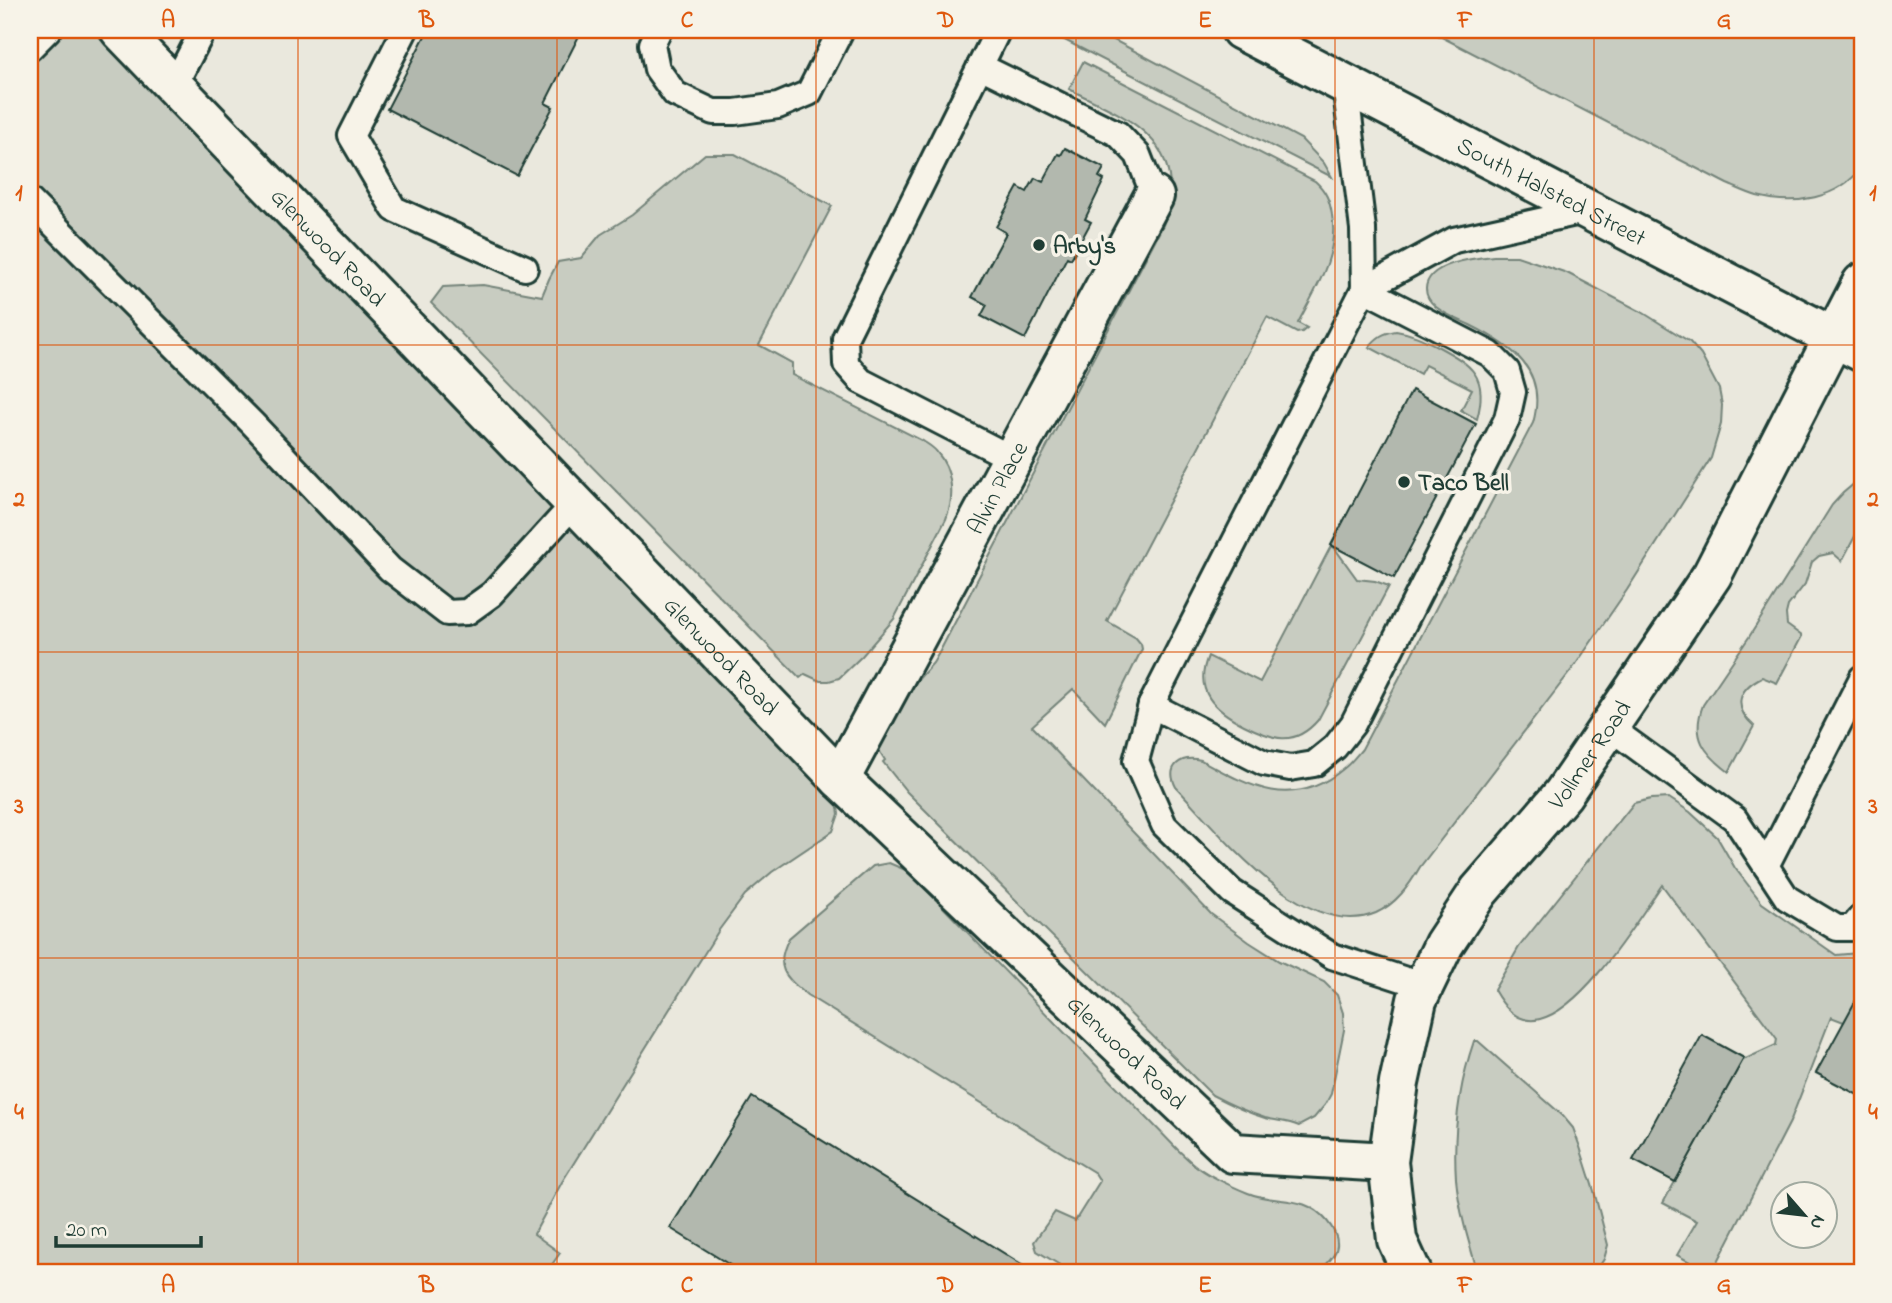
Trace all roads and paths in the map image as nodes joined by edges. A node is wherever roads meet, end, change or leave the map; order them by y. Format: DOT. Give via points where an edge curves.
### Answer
graph roads {
  1 [pos="48,30"];
  2 [pos="120,30"];
  3 [pos="202,30"];
  4 [pos="405,30"];
  5 [pos="659,30"];
  6 [pos="841,30"];
  7 [pos="998,30"];
  8 [pos="1241,30"];
  9 [pos="30,48"];
  10 [pos="980,66"];
  11 [pos="1345,84"];
  12 [pos="173,86"];
  13 [pos="1154,196"];
  14 [pos="30,201"];
  15 [pos="1589,210"];
  16 [pos="524,268"];
  17 [pos="1862,283"];
  18 [pos="1364,289"];
  19 [pos="1848,344"];
  20 [pos="1013,459"];
  21 [pos="575,504"];
  22 [pos="1862,678"];
  23 [pos="1151,705"];
  24 [pos="1609,727"];
  25 [pos="840,779"];
  26 [pos="1766,866"];
  27 [pos="1859,926"];
  28 [pos="1424,986"];
  29 [pos="1388,1162"];
  30 [pos="1404,1257"];
  1 -- 9 [label="lane"];
  2 -- 12 [label="street, Glenwood Road"];
  3 -- 12 [label="lane"];
  4 -- 16 [label="lane" via="351,136 394,209"];
  5 -- 6 [label="lane" via="652,44 657,69 675,94 713,112 778,106 809,93"];
  7 -- 10 [label="lane"];
  8 -- 11 [label="street, South Halsted Street"];
  10 -- 13 [label="lane" via="1118,134 1138,155"];
  10 -- 20 [label="lane" via="845,338 846,364 861,381"];
  11 -- 15 [label="street, South Halsted Street"];
  11 -- 18 [label="lane" via="1363,229"];
  12 -- 21 [label="street, Glenwood Road"];
  13 -- 20 [label="street, Alvin Place"];
  14 -- 21 [label="lane" via="390,569 447,613 467,612 492,594"];
  15 -- 18 [label="lane" via="1454,240"];
  15 -- 19 [label="street, South Halsted Street"];
  17 -- 19 [label="street, Vollmer Road"];
  18 -- 23 [label="lane"];
  18 -- 23 [label="lane" via="1490,355 1507,371 1513,393 1507,419 1353,724 1314,764 1290,768 1264,763"];
  19 -- 24 [label="street, Vollmer Road" via="1712,575"];
  20 -- 25 [label="street, Alvin Place"];
  21 -- 25 [label="street, Glenwood Road"];
  22 -- 26 [label="lane"];
  23 -- 28 [label="lane" via="1136,761 1164,825 1232,891 1332,956"];
  24 -- 26 [label="lane" via="1735,819"];
  24 -- 28 [label="street, Vollmer Road" via="1563,794 1479,891 1444,944"];
  25 -- 29 [label="street, Glenwood Road" via="1233,1153"];
  26 -- 27 [label="lane" via="1787,898 1837,928"];
  28 -- 29 [label="street, Vollmer Road" via="1399,1083"];
  29 -- 30 [label="street, Vollmer Road"];
}
